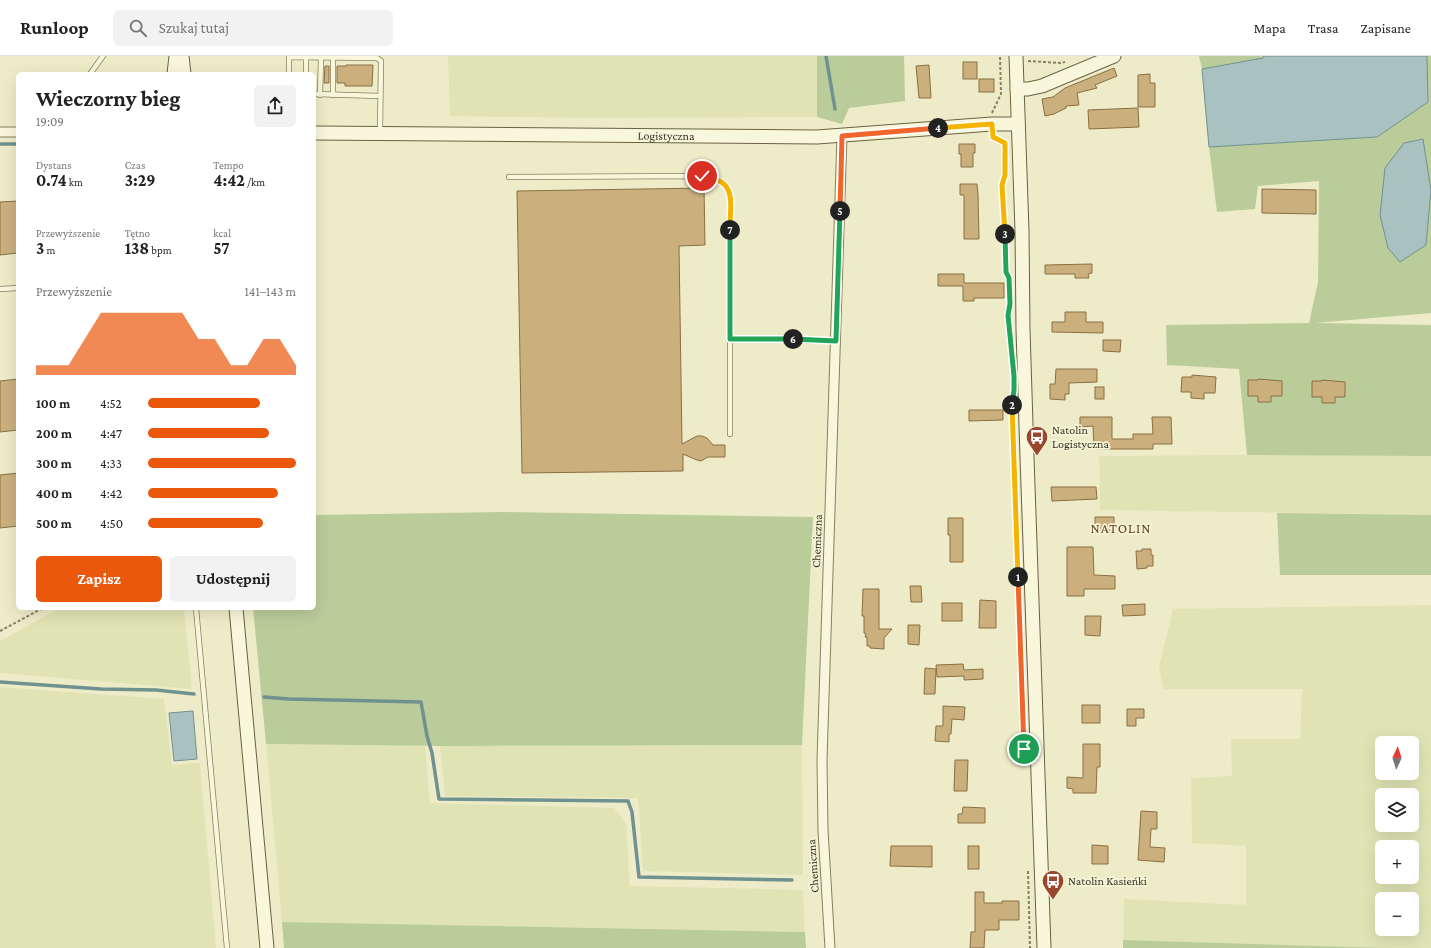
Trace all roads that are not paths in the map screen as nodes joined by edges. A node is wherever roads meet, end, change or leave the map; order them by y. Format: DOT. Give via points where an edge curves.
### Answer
graph roads {
  1 [pos="103,56"];
  2 [pos="176,56"];
  3 [pos="182,56"];
  4 [pos="1114,56"];
  5 [pos="306,57"];
  6 [pos="321,58"];
  7 [pos="333,58"];
  8 [pos="1021,58"];
  9 [pos="91,72"];
  10 [pos="174,72"];
  11 [pos="184,72"];
  12 [pos="289,72"];
  13 [pos="306,72"];
  14 [pos="1017,89"];
  15 [pos="316,94"];
  16 [pos="320,94"];
  17 [pos="333,95"];
  18 [pos="380,96"];
  19 [pos="1018,124"];
  20 [pos="0,132"];
  21 [pos="16,132"];
  22 [pos="316,133"];
  23 [pos="380,134"];
  24 [pos="842,136"];
  25 [pos="509,177"];
  26 [pos="16,288"];
  27 [pos="0,289"];
  28 [pos="730,339"];
  29 [pos="836,341"];
  30 [pos="730,434"];
  31 [pos="196,610"];
  32 [pos="236,610"];
  33 [pos="227,948"];
  34 [pos="267,948"];
  35 [pos="830,948"];
  36 [pos="1044,948"];
  1 -- 9 [label="lane"];
  2 -- 10 [label="street"];
  3 -- 11 [label="street"];
  4 -- 14 [label="street" via="1042,86"];
  5 -- 6 [label="lane"];
  5 -- 12 [label="lane" via="289,57"];
  5 -- 13 [label="lane"];
  6 -- 7 [label="lane"];
  6 -- 16 [label="lane"];
  7 -- 17 [label="lane"];
  7 -- 18 [label="lane" via="377,58 381,61"];
  8 -- 14 [label="street"];
  14 -- 19 [label="street"];
  15 -- 16 [label="lane"];
  16 -- 17 [label="lane"];
  17 -- 18 [label="lane"];
  18 -- 23 [label="lane"];
  19 -- 24 [label="street, Logistyczna"];
  19 -- 36 [label="street"];
  20 -- 21 [label="street"];
  22 -- 23 [label="street, Logistyczna"];
  23 -- 24 [label="street, Logistyczna"];
  24 -- 29 [label="street, Chemiczna"];
  25 -- 28 [label="lane" via="702,176 722,181 728,188 730,199"];
  26 -- 27 [label="lane"];
  28 -- 29 [label="lane"];
  28 -- 30 [label="lane"];
  29 -- 35 [label="street, Chemiczna" via="822,760"];
  31 -- 33 [label="lane"];
  32 -- 34 [label="street"];
}
